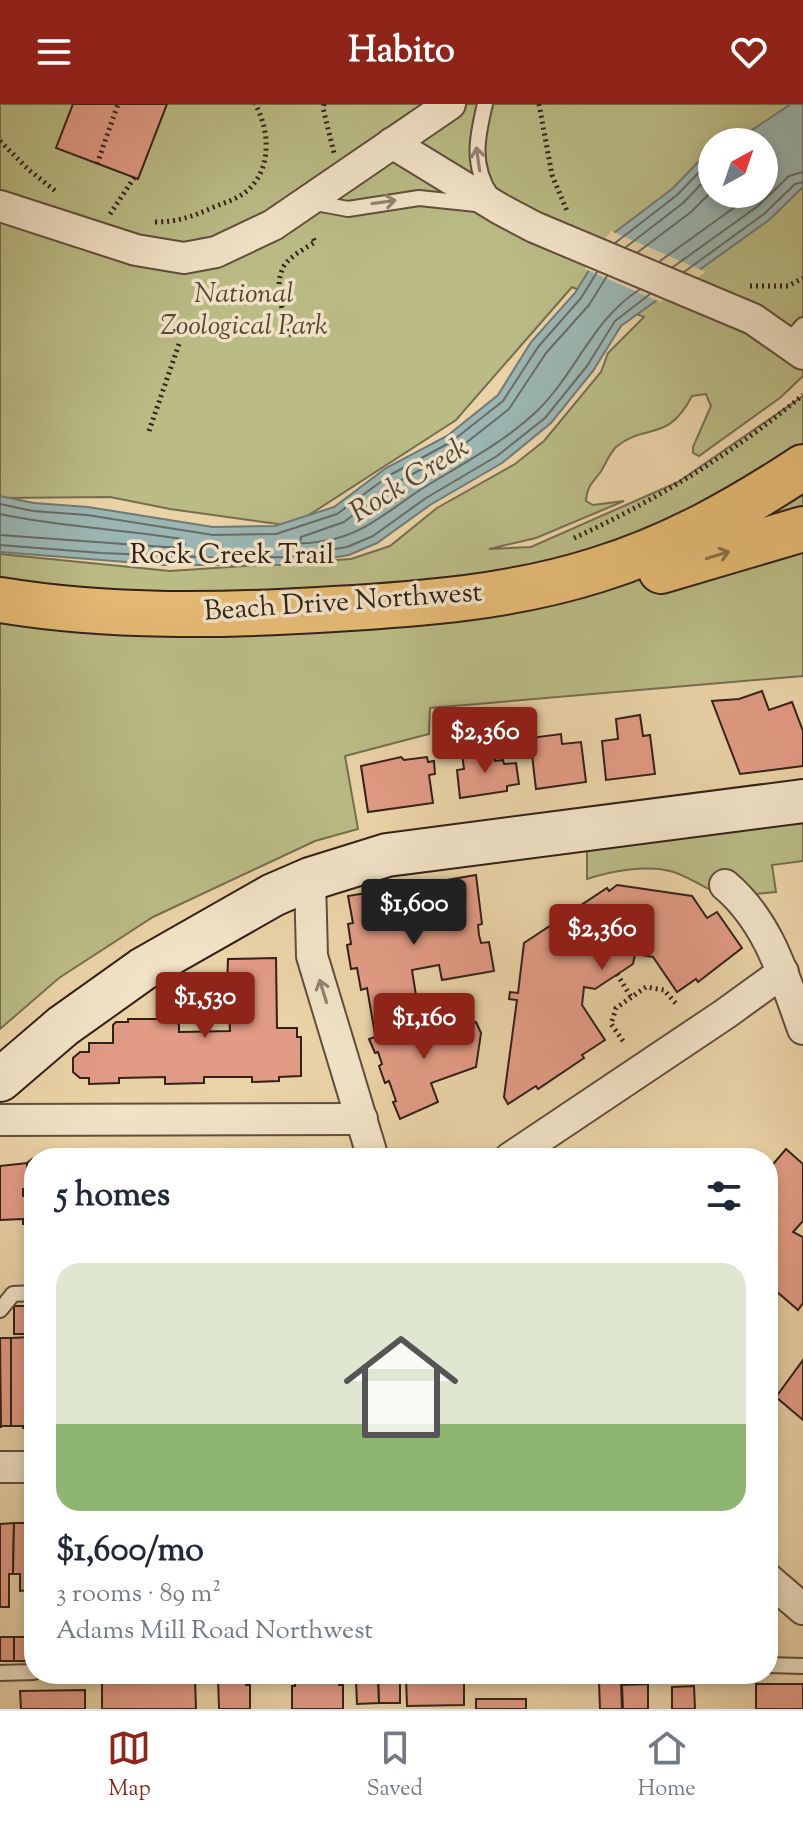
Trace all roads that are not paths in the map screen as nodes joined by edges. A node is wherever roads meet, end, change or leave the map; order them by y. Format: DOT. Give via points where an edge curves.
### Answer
graph roads {
  1 [pos="450,104"];
  2 [pos="485,104"];
  3 [pos="392,143"];
  4 [pos="308,202"];
  5 [pos="0,206"];
  6 [pos="500,209"];
  7 [pos="798,340"];
  8 [pos="803,467"];
  9 [pos="803,529"];
  10 [pos="532,588"];
  11 [pos="0,600"];
  12 [pos="803,801"];
  13 [pos="310,879"];
  14 [pos="725,885"];
  15 [pos="783,972"];
  16 [pos="803,1029"];
  17 [pos="0,1080"];
  18 [pos="362,1119"];
  19 [pos="0,1120"];
  20 [pos="370,1148"];
  21 [pos="525,1148"];
  22 [pos="24,1293"];
  23 [pos="0,1310"];
  24 [pos="0,1467"];
  25 [pos="24,1467"];
  26 [pos="778,1588"];
  27 [pos="803,1609"];
  28 [pos="778,1665"];
  29 [pos="803,1666"];
  30 [pos="24,1672"];
  31 [pos="0,1673"];
  1 -- 3 [label="street"];
  6 -- 2 [label="lane, one-way" via="477,165 476,140"];
  3 -- 4 [label="street"];
  3 -- 6 [label="street"];
  4 -- 5 [label="street" via="244,240 184,258 136,250"];
  4 -- 6 [label="lane, one-way" via="348,209 419,198"];
  6 -- 7 [label="street"];
  8 -- 10 [label="main road, Beach Drive Northwest" via="669,544"];
  10 -- 9 [label="main road, one-way" via="658,571"];
  10 -- 11 [label="main road, Beach Drive Northwest" via="403,605 249,613 104,610"];
  12 -- 13 [label="street" via="387,855"];
  13 -- 17 [label="street" via="143,969 63,1026"];
  18 -- 13 [label="street, one-way" via="312,956"];
  14 -- 15 [label="street" via="762,929"];
  15 -- 16 [label="street"];
  15 -- 21 [label="street"];
  18 -- 19 [label="street"];
  18 -- 20 [label="street"];
  22 -- 23 [label="lane" via="13,1294"];
  24 -- 25 [label="street"];
  26 -- 27 [label="street"];
  28 -- 29 [label="lane"];
  30 -- 31 [label="lane"];
}
